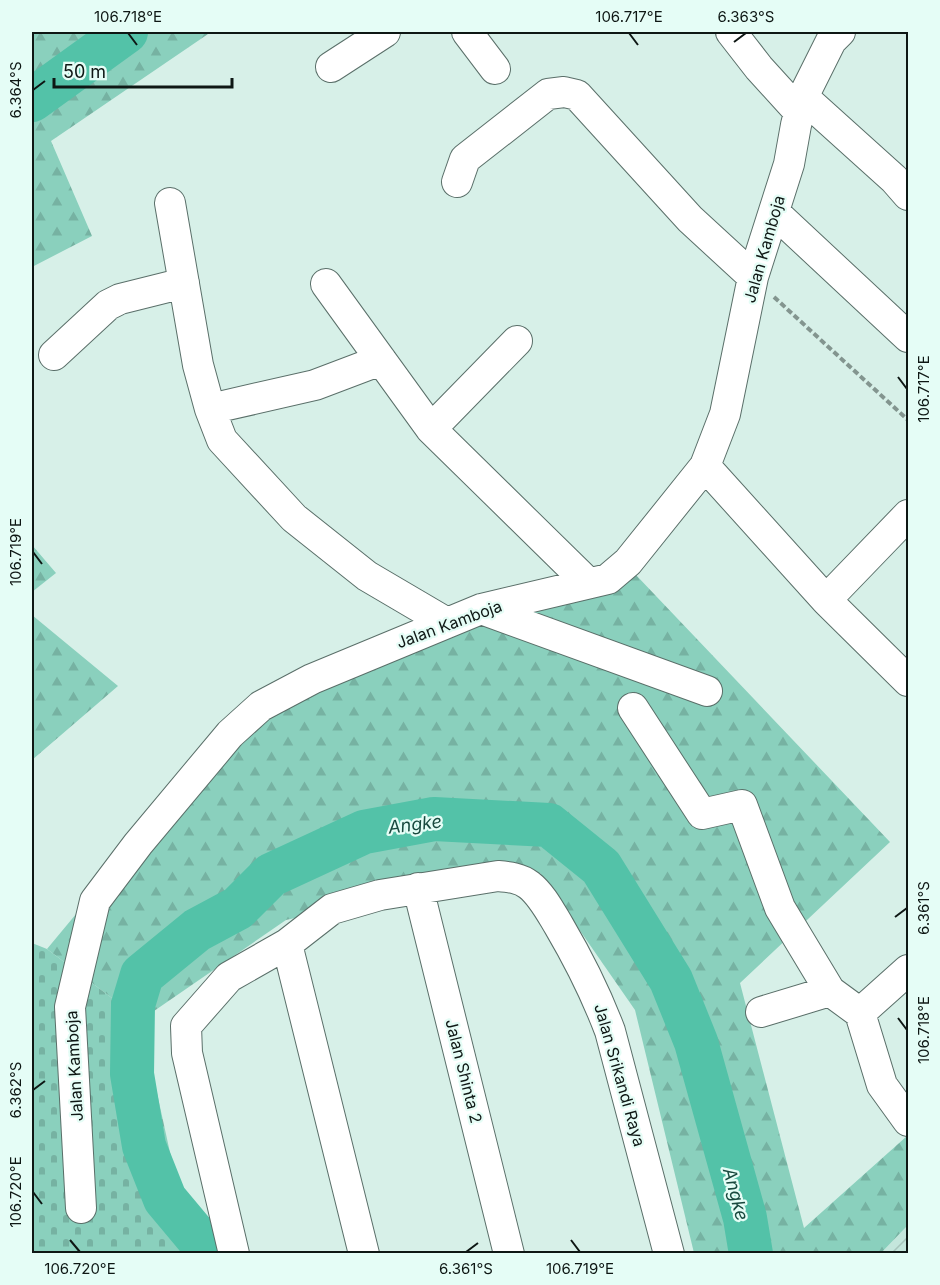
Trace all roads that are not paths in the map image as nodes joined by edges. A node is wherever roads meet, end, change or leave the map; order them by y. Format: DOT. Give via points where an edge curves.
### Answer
graph roads {
  1 [pos="385,32"];
  2 [pos="467,32"];
  3 [pos="731,32"];
  4 [pos="840,32"];
  5 [pos="331,67"];
  6 [pos="495,69"];
  7 [pos="801,104"];
  8 [pos="457,182"];
  9 [pos="909,195"];
  10 [pos="170,203"];
  11 [pos="774,212"];
  12 [pos="753,278"];
  13 [pos="184,283"];
  14 [pos="326,284"];
  15 [pos="909,337"];
  16 [pos="517,341"];
  17 [pos="54,355"];
  18 [pos="381,360"];
  19 [pos="210,409"];
  20 [pos="431,429"];
  21 [pos="705,466"];
  22 [pos="909,515"];
  23 [pos="588,583"];
  24 [pos="826,600"];
  25 [pos="482,609"];
  26 [pos="447,623"];
  27 [pos="906,675"];
  28 [pos="707,691"];
  29 [pos="633,708"];
  30 [pos="418,888"];
  31 [pos="287,944"];
  32 [pos="909,970"];
  33 [pos="830,991"];
  34 [pos="760,1012"];
  35 [pos="860,1013"];
  36 [pos="909,1121"];
  37 [pos="81,1208"];
  38 [pos="234,1254"];
  39 [pos="364,1254"];
  40 [pos="509,1254"];
  41 [pos="669,1254"];
  1 -- 5 [label="street"];
  2 -- 6 [label="street"];
  3 -- 7 [label="street" via="759,68"];
  4 -- 7 [label="street, Jalan Kamboja" via="831,41"];
  7 -- 9 [label="street"];
  7 -- 11 [label="street, Jalan Kamboja"];
  8 -- 12 [label="street" via="465,159 548,94 577,95 683,212"];
  10 -- 13 [label="street"];
  11 -- 12 [label="street, Jalan Kamboja"];
  11 -- 15 [label="street"];
  12 -- 21 [label="street, Jalan Kamboja" via="725,414"];
  13 -- 17 [label="street" via="108,305"];
  13 -- 19 [label="street"];
  14 -- 18 [label="street"];
  16 -- 20 [label="street"];
  18 -- 19 [label="street" via="315,385"];
  18 -- 20 [label="street"];
  19 -- 26 [label="street" via="222,440 294,518 367,576"];
  20 -- 23 [label="street"];
  21 -- 23 [label="street, Jalan Kamboja" via="628,562 608,579"];
  21 -- 24 [label="street"];
  22 -- 24 [label="street"];
  23 -- 25 [label="street, Jalan Kamboja"];
  24 -- 27 [label="street"];
  25 -- 26 [label="street, Jalan Kamboja"];
  25 -- 28 [label="street"];
  26 -- 37 [label="street, Jalan Kamboja" via="312,679 261,706 230,734 95,901 70,1007"];
  29 -- 33 [label="street" via="702,814 742,805 780,908"];
  30 -- 31 [label="street, Jalan Srikandi Raya" via="332,909"];
  30 -- 40 [label="street, Jalan Shinta 2"];
  30 -- 41 [label="street, Jalan Srikandi Raya" via="498,876 515,878 530,885 549,909 580,961 610,1031"];
  31 -- 38 [label="street, Jalan Srikandi Raya" via="229,977 186,1026 187,1053"];
  31 -- 39 [label="street"];
  32 -- 35 [label="street"];
  33 -- 34 [label="street"];
  33 -- 35 [label="street"];
  35 -- 36 [label="street" via="882,1084"];
}
